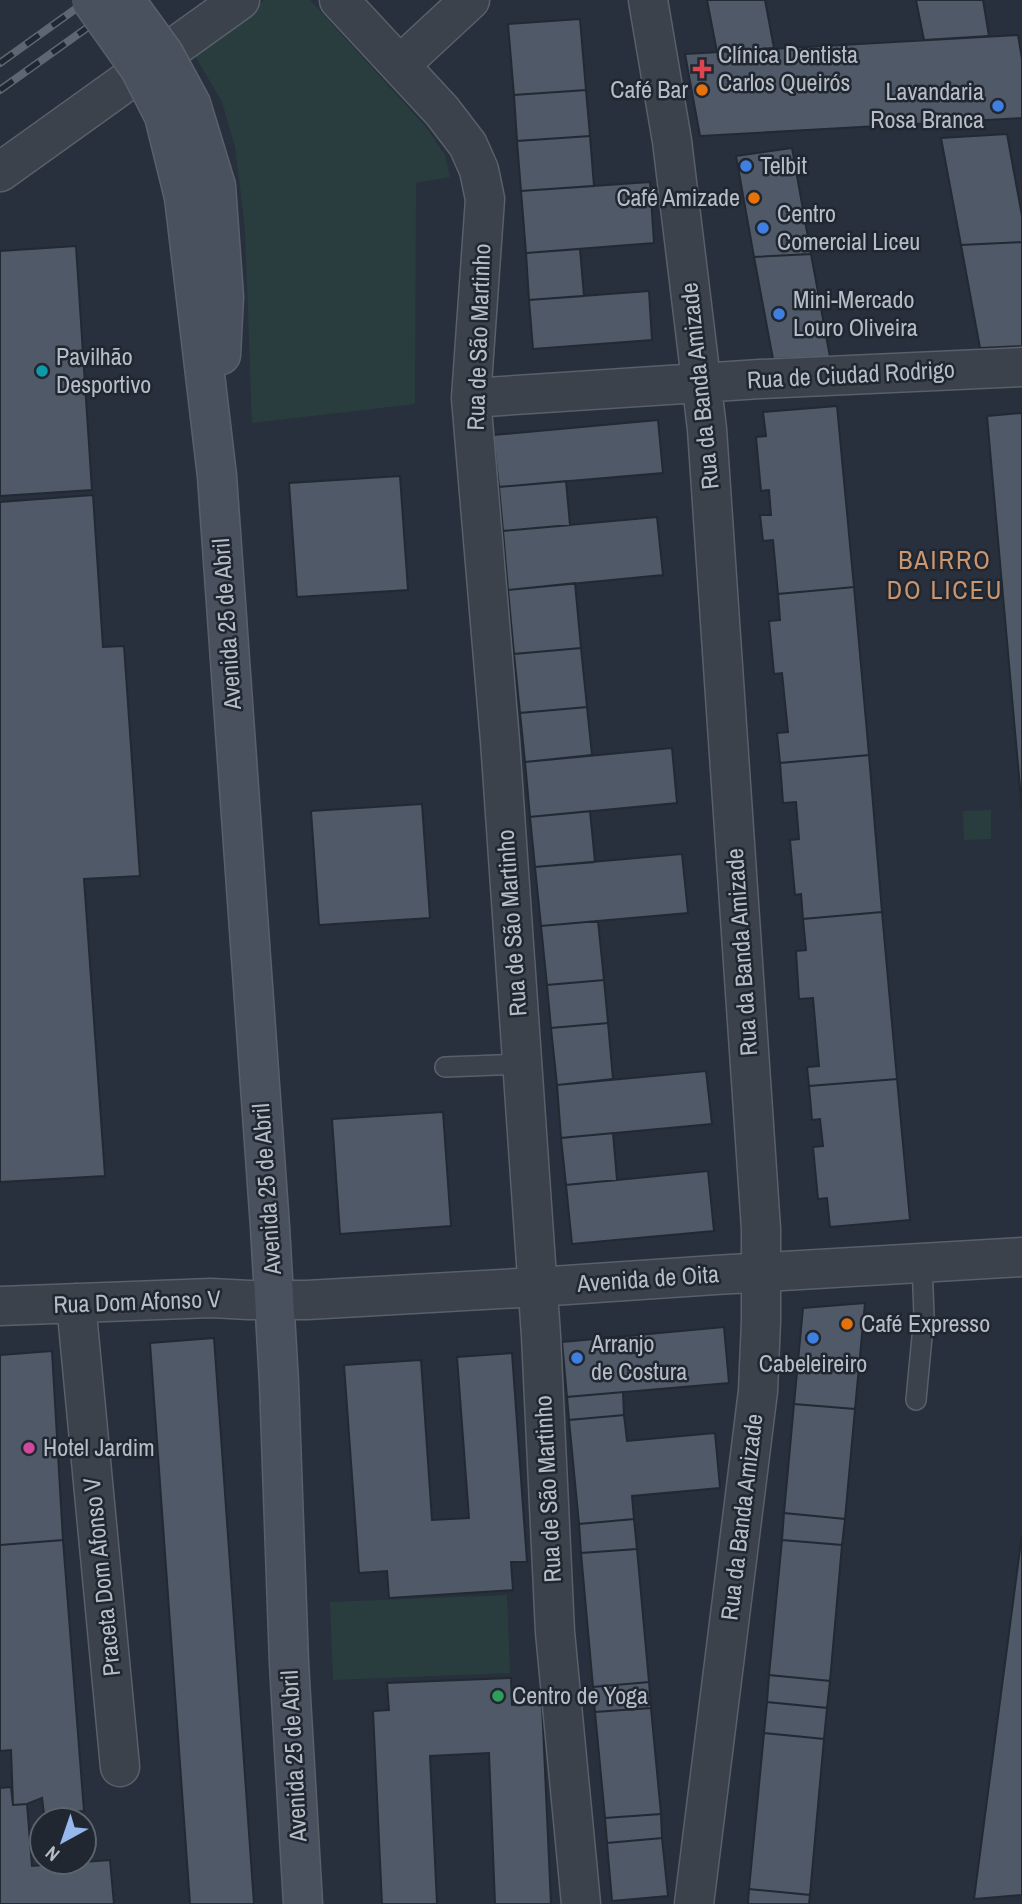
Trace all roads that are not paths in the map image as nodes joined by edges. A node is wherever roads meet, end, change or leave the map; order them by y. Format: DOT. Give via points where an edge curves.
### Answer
graph roads {
  1 [pos="91,0"];
  2 [pos="125,0"];
  3 [pos="240,0"];
  4 [pos="339,0"];
  5 [pos="470,0"];
  6 [pos="648,0"];
  7 [pos="400,65"];
  8 [pos="0,172"];
  9 [pos="200,192"];
  10 [pos="1022,367"];
  11 [pos="702,384"];
  12 [pos="471,398"];
  13 [pos="522,1064"];
  14 [pos="445,1067"];
  15 [pos="1022,1257"];
  16 [pos="922,1262"];
  17 [pos="761,1272"];
  18 [pos="537,1287"];
  19 [pos="275,1300"];
  20 [pos="76,1303"];
  21 [pos="0,1306"];
  22 [pos="916,1401"];
  23 [pos="120,1767"];
  24 [pos="303,1904"];
  25 [pos="580,1904"];
  26 [pos="694,1904"];
  1 -- 9 [label="street, Avenida 25 de Abril, bridge" via="140,69"];
  2 -- 9 [label="street, Avenida 25 de Abril, bridge" via="164,54 191,104"];
  3 -- 8 [label="street"];
  4 -- 7 [label="street, Rua de São Martinho"];
  5 -- 7 [label="street"];
  6 -- 11 [label="street, Rua da Banda Amizade" via="672,141"];
  7 -- 12 [label="street, Rua de São Martinho" via="468,145 481,180 485,199"];
  9 -- 19 [label="street, Avenida 25 de Abril"];
  10 -- 11 [label="street, Rua de Ciudad Rodrigo"];
  11 -- 12 [label="street, Rua de Ciudad Rodrigo"];
  11 -- 17 [label="street, Rua da Banda Amizade"];
  12 -- 13 [label="street, Rua de São Martinho"];
  13 -- 14 [label="lane"];
  13 -- 18 [label="street, Rua de São Martinho"];
  15 -- 16 [label="street, Avenida de Oita"];
  16 -- 17 [label="street, Avenida de Oita"];
  16 -- 22 [label="lane" via="924,1316"];
  17 -- 18 [label="street, Avenida de Oita"];
  17 -- 26 [label="street, Rua da Banda Amizade" via="758,1391"];
  18 -- 19 [label="street, Avenida de Oita"];
  18 -- 25 [label="street, Rua de São Martinho" via="555,1632"];
  19 -- 20 [label="street, Rua Dom Afonso V"];
  19 -- 24 [label="street, Avenida 25 de Abril"];
  20 -- 21 [label="street, Rua Dom Afonso V"];
  20 -- 23 [label="street, Praceta Dom Afonso V"];
}
